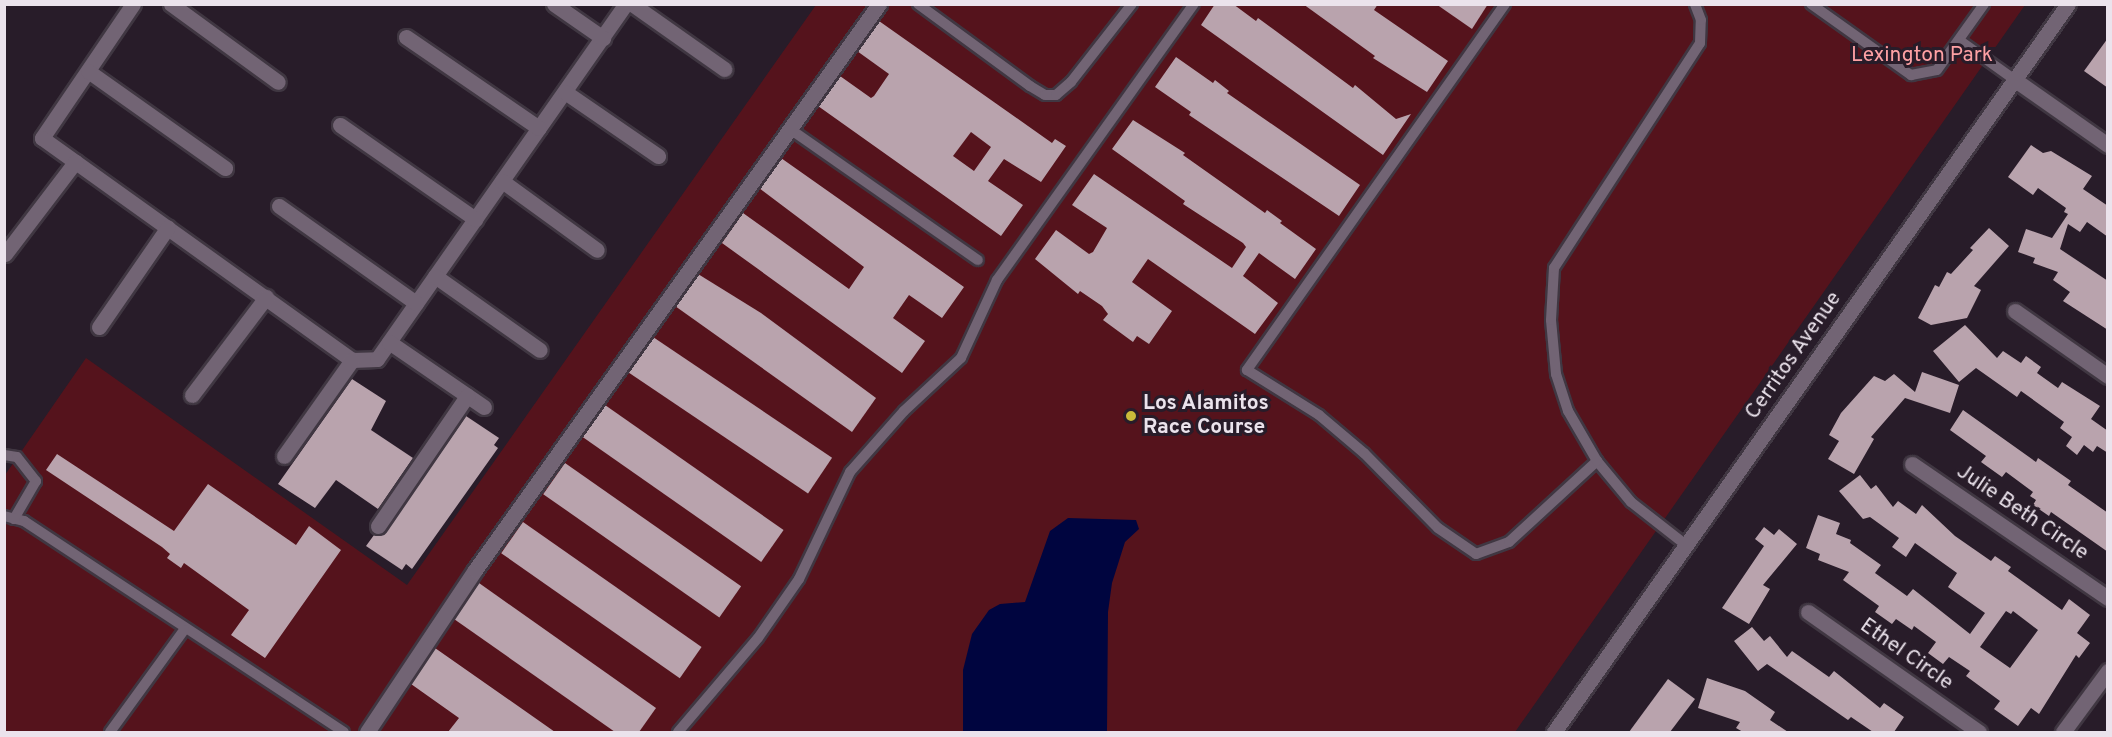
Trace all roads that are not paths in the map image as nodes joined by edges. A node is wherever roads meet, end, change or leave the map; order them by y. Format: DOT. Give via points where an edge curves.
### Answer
graph roads {
  1 [pos="133,4"];
  2 [pos="171,4"];
  3 [pos="554,4"];
  4 [pos="626,4"];
  5 [pos="632,4"];
  6 [pos="879,4"];
  7 [pos="918,4"];
  8 [pos="1132,4"];
  9 [pos="1194,4"];
  10 [pos="1505,4"];
  11 [pos="1695,4"];
  12 [pos="1811,4"];
  13 [pos="1984,4"];
  14 [pos="2068,4"];
  15 [pos="406,37"];
  16 [pos="603,38"];
  17 [pos="1959,40"];
  18 [pos="724,69"];
  19 [pos="88,71"];
  20 [pos="2015,80"];
  21 [pos="278,82"];
  22 [pos="565,92"];
  23 [pos="340,125"];
  24 [pos="539,128"];
  25 [pos="790,129"];
  26 [pos="2108,145"];
  27 [pos="658,156"];
  28 [pos="75,162"];
  29 [pos="225,168"];
  30 [pos="502,181"];
  31 [pos="279,206"];
  32 [pos="475,219"];
  33 [pos="168,227"];
  34 [pos="597,250"];
  35 [pos="6,254"];
  36 [pos="978,260"];
  37 [pos="435,276"];
  38 [pos="266,297"];
  39 [pos="416,303"];
  40 [pos="2015,311"];
  41 [pos="99,327"];
  42 [pos="388,342"];
  43 [pos="540,350"];
  44 [pos="352,360"];
  45 [pos="2108,376"];
  46 [pos="192,395"];
  47 [pos="467,396"];
  48 [pos="484,407"];
  49 [pos="4,455"];
  50 [pos="284,456"];
  51 [pos="1598,461"];
  52 [pos="1912,464"];
  53 [pos="9,518"];
  54 [pos="378,526"];
  55 [pos="1686,545"];
  56 [pos="2108,598"];
  57 [pos="1808,612"];
  58 [pos="184,630"];
  59 [pos="2108,671"];
  60 [pos="110,732"];
  61 [pos="344,732"];
  62 [pos="367,732"];
  63 [pos="678,732"];
  64 [pos="1554,732"];
  65 [pos="1979,732"];
  66 [pos="2063,732"];
  1 -- 19 [label="street"];
  2 -- 21 [label="street"];
  3 -- 16 [label="street"];
  4 -- 16 [label="street"];
  5 -- 18 [label="street"];
  6 -- 25 [label="street"];
  7 -- 8 [label="lane" via="1045,95 1056,95 1071,82"];
  9 -- 63 [label="lane" via="998,280 961,358 904,411 850,472 799,579 758,638"];
  10 -- 51 [label="lane" via="1247,370 1319,415 1365,453 1438,528 1476,554 1509,542"];
  11 -- 51 [label="lane" via="1701,20 1700,43 1554,268 1551,320 1556,374 1568,411"];
  12 -- 17 [label="lane" via="1911,75 1937,70"];
  13 -- 17 [label="lane"];
  14 -- 20 [label="street, Cerritos Avenue"];
  15 -- 24 [label="street"];
  16 -- 22 [label="street"];
  17 -- 20 [label="lane"];
  19 -- 28 [label="street" via="42,138"];
  19 -- 29 [label="street"];
  20 -- 26 [label="street"];
  20 -- 55 [label="street, Cerritos Avenue"];
  22 -- 24 [label="street"];
  22 -- 27 [label="street"];
  23 -- 32 [label="street"];
  24 -- 30 [label="street"];
  25 -- 36 [label="lane"];
  25 -- 62 [label="street" via="475,570"];
  28 -- 33 [label="street"];
  28 -- 35 [label="street"];
  30 -- 32 [label="street"];
  30 -- 34 [label="street"];
  31 -- 39 [label="street"];
  32 -- 37 [label="street"];
  33 -- 38 [label="street"];
  33 -- 41 [label="street"];
  37 -- 39 [label="street"];
  37 -- 43 [label="street"];
  38 -- 44 [label="street"];
  38 -- 46 [label="street"];
  39 -- 42 [label="street"];
  40 -- 45 [label="street"];
  42 -- 44 [label="street" via="377,359"];
  42 -- 47 [label="street"];
  44 -- 50 [label="street"];
  47 -- 48 [label="street"];
  47 -- 54 [label="street"];
  49 -- 53 [label="lane" via="17,457 36,481"];
  51 -- 55 [label="lane" via="1631,502"];
  52 -- 56 [label="street, Julie Beth Circle"];
  53 -- 58 [label="lane" via="24,521"];
  55 -- 64 [label="street, Cerritos Avenue"];
  57 -- 65 [label="street, Ethel Circle"];
  58 -- 60 [label="lane"];
  58 -- 61 [label="lane"];
  59 -- 66 [label="street"];
}
